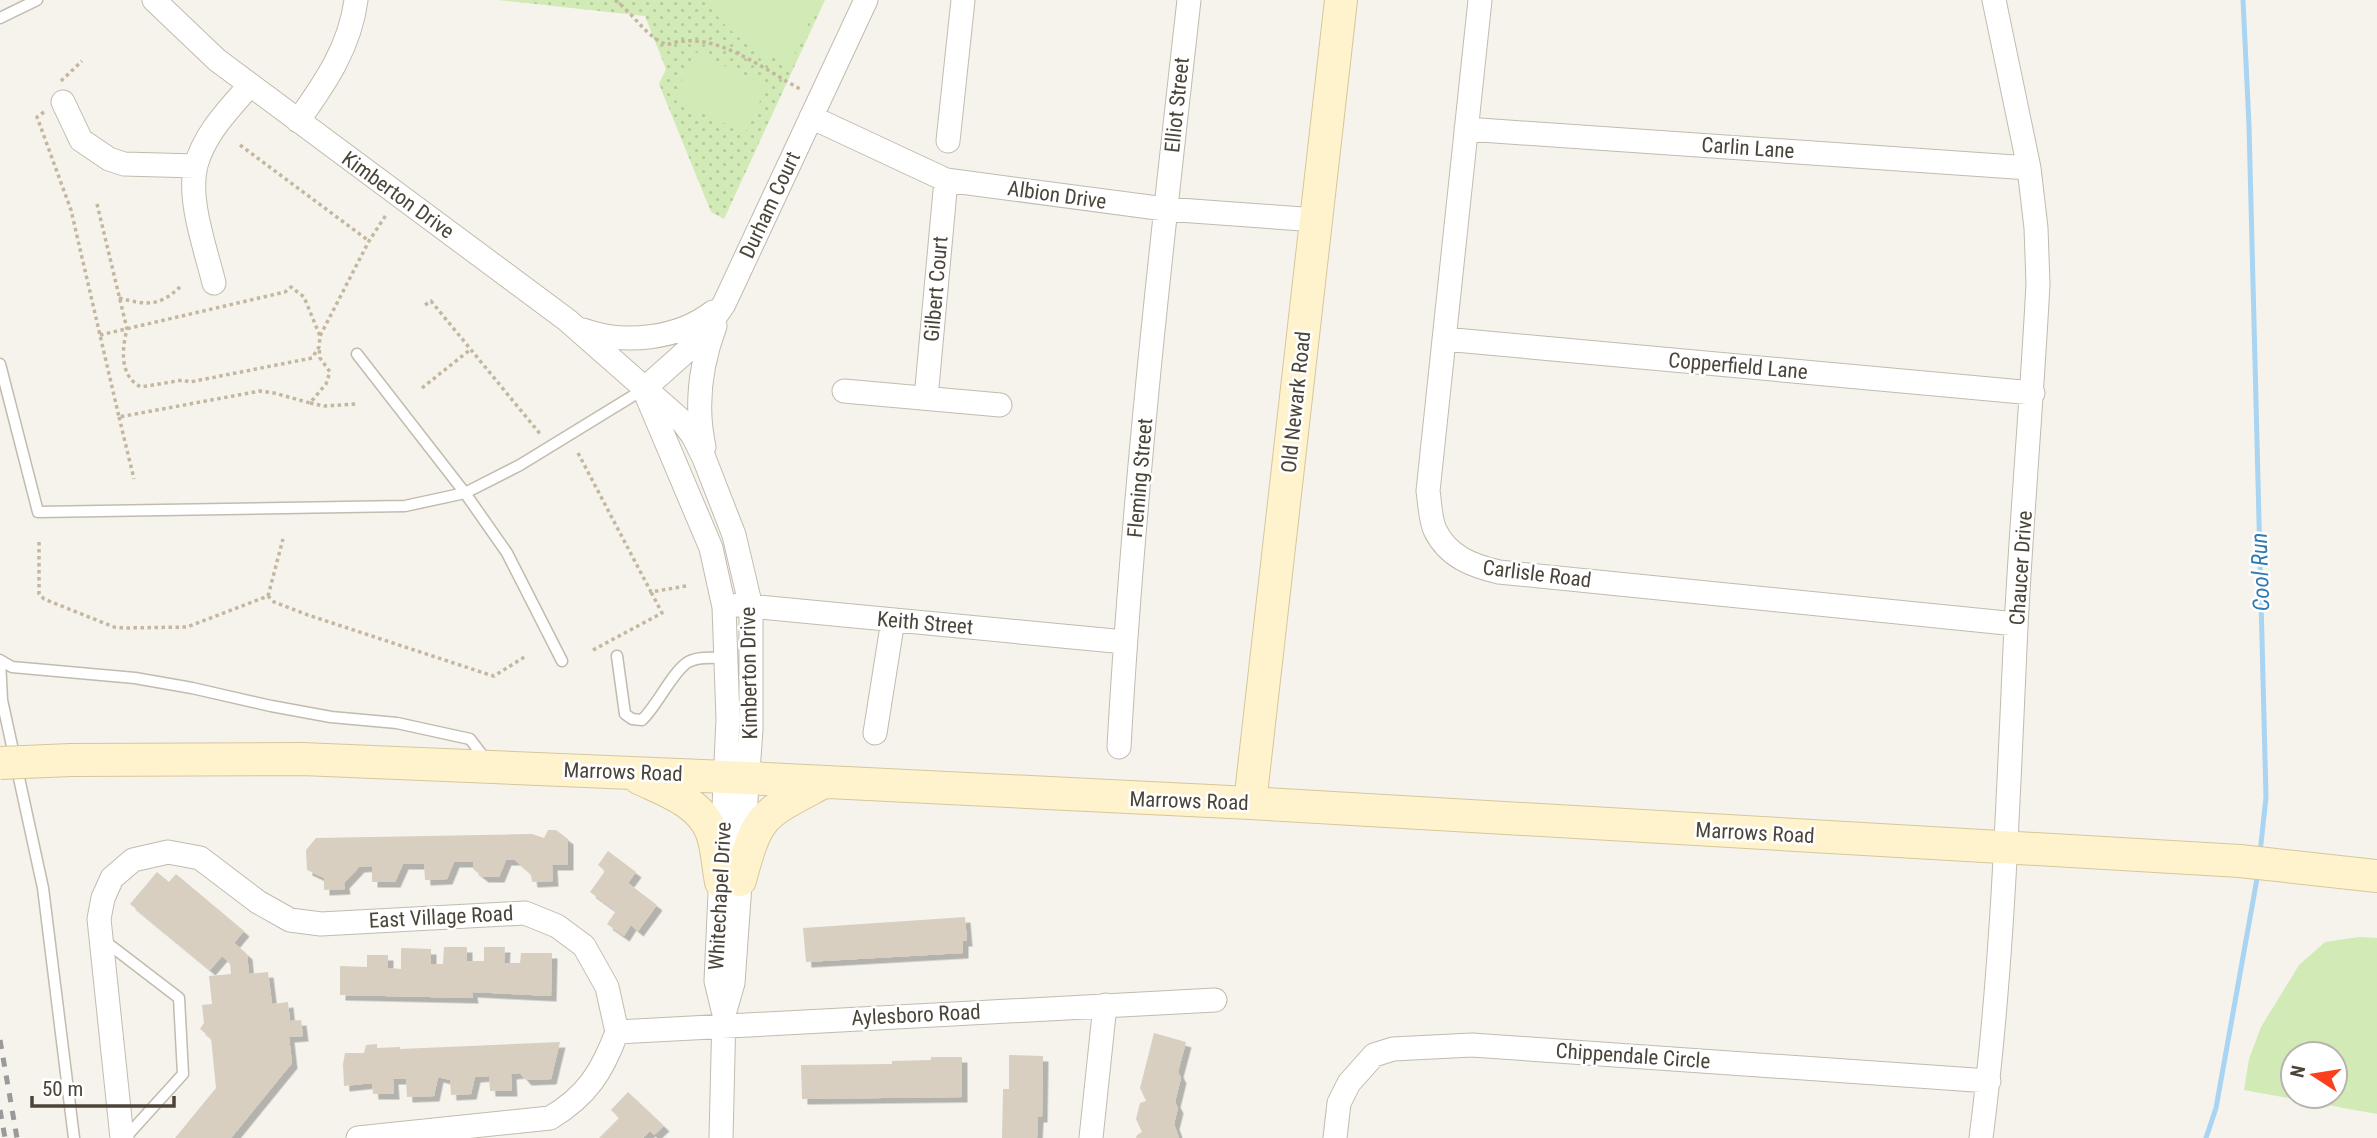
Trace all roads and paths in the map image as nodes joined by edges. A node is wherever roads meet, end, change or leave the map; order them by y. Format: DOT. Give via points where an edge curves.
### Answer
graph roads {
  1 [pos="37,0"];
  2 [pos="154,0"];
  3 [pos="356,0"];
  4 [pos="615,0"];
  5 [pos="866,0"];
  6 [pos="963,0"];
  7 [pos="1189,0"];
  8 [pos="1341,0"];
  9 [pos="1480,0"];
  10 [pos="1994,0"];
  11 [pos="0,18"];
  12 [pos="82,61"];
  13 [pos="250,85"];
  14 [pos="55,98"];
  15 [pos="816,108"];
  16 [pos="298,121"];
  17 [pos="1466,129"];
  18 [pos="948,141"];
  19 [pos="240,145"];
  20 [pos="196,166"];
  21 [pos="2029,168"];
  22 [pos="946,180"];
  23 [pos="97,204"];
  24 [pos="1165,209"];
  25 [pos="386,215"];
  26 [pos="1316,220"];
  27 [pos="369,241"];
  28 [pos="214,283"];
  29 [pos="180,287"];
  30 [pos="119,298"];
  31 [pos="724,304"];
  32 [pos="425,305"];
  33 [pos="577,328"];
  34 [pos="127,329"];
  35 [pos="100,335"];
  36 [pos="320,336"];
  37 [pos="1444,339"];
  38 [pos="319,347"];
  39 [pos="471,349"];
  40 [pos="357,354"];
  41 [pos="0,364"];
  42 [pos="422,388"];
  43 [pos="644,389"];
  44 [pos="844,391"];
  45 [pos="2033,393"];
  46 [pos="926,398"];
  47 [pos="310,403"];
  48 [pos="357,404"];
  49 [pos="1000,405"];
  50 [pos="119,417"];
  51 [pos="541,435"];
  52 [pos="578,453"];
  53 [pos="710,474"];
  54 [pos="134,479"];
  55 [pos="464,493"];
  56 [pos="284,539"];
  57 [pos="39,542"];
  58 [pos="686,586"];
  59 [pos="651,592"];
  60 [pos="268,596"];
  61 [pos="724,607"];
  62 [pos="751,607"];
  63 [pos="893,620"];
  64 [pos="2017,624"];
  65 [pos="1125,642"];
  66 [pos="593,650"];
  67 [pos="526,656"];
  68 [pos="617,656"];
  69 [pos="727,658"];
  70 [pos="0,660"];
  71 [pos="562,661"];
  72 [pos="875,733"];
  73 [pos="1119,747"];
  74 [pos="0,763"];
  75 [pos="490,766"];
  76 [pos="628,772"];
  77 [pos="737,777"];
  78 [pos="824,782"];
  79 [pos="1250,803"];
  80 [pos="2007,848"];
  81 [pos="2377,876"];
  82 [pos="731,881"];
  83 [pos="101,939"];
  84 [pos="1216,1000"];
  85 [pos="1105,1005"];
  86 [pos="724,1020"];
  87 [pos="617,1032"];
  88 [pos="1989,1082"];
  89 [pos="74,1138"];
  90 [pos="124,1138"];
  91 [pos="358,1138"];
  92 [pos="721,1138"];
  93 [pos="1091,1138"];
  94 [pos="1335,1138"];
  95 [pos="1981,1138"];
  1 -- 11 [label="lane"];
  2 -- 13 [label="street, Kimberton Drive" via="188,35"];
  3 -- 16 [label="street" via="340,56"];
  4 -- 15 [label="path" via="659,42 718,44"];
  5 -- 15 [label="street, Durham Court"];
  6 -- 18 [label="street"];
  7 -- 24 [label="street, Elliot Street"];
  8 -- 26 [label="street, Old Newark Road"];
  9 -- 17 [label="street, Carlisle Road"];
  10 -- 21 [label="street, Chaucer Drive"];
  12 -- 14 [label="path"];
  13 -- 16 [label="street, Kimberton Drive"];
  13 -- 20 [label="street" via="217,125"];
  14 -- 20 [label="street" via="81,140 108,159 124,164"];
  14 -- 35 [label="path" via="37,117 71,210"];
  15 -- 22 [label="street, Albion Drive"];
  15 -- 31 [label="street, Durham Court"];
  16 -- 33 [label="street, Kimberton Drive"];
  17 -- 21 [label="street, Carlin Lane"];
  17 -- 37 [label="street, Carlisle Road"];
  19 -- 27 [label="path"];
  20 -- 28 [label="street" via="197,209"];
  21 -- 45 [label="street, Chaucer Drive" via="2038,284"];
  22 -- 24 [label="street, Albion Drive"];
  22 -- 46 [label="street, Gilbert Court"];
  23 -- 30 [label="path"];
  24 -- 26 [label="street, Albion Drive"];
  24 -- 65 [label="street, Fleming Street"];
  25 -- 27 [label="path"];
  26 -- 79 [label="street, Old Newark Road"];
  27 -- 36 [label="path"];
  29 -- 30 [label="path" via="155,303"];
  30 -- 34 [label="path"];
  31 -- 33 [label="street" via="688,328 667,334 602,337"];
  31 -- 43 [label="street, Durham Court" via="700,339"];
  31 -- 53 [label="street" via="708,345 698,404"];
  32 -- 39 [label="path" via="432,301"];
  33 -- 43 [label="street, Kimberton Drive"];
  34 -- 35 [label="path"];
  34 -- 36 [label="path" via="291,287 303,297"];
  34 -- 38 [label="path" via="123,343 127,374 141,387 312,358"];
  35 -- 50 [label="path"];
  36 -- 38 [label="path"];
  37 -- 45 [label="street, Copperfield Lane"];
  37 -- 64 [label="street, Carlisle Road" via="1428,491 1435,530 1472,566"];
  38 -- 47 [label="path" via="320,358 330,372"];
  39 -- 42 [label="path"];
  39 -- 51 [label="path"];
  40 -- 55 [label="lane"];
  41 -- 55 [label="lane" via="38,512 405,506"];
  43 -- 53 [label="street, Kimberton Drive" via="682,421"];
  43 -- 55 [label="lane" via="520,465"];
  43 -- 61 [label="street, Kimberton Drive" via="712,548"];
  44 -- 46 [label="street"];
  45 -- 64 [label="street, Chaucer Drive"];
  46 -- 49 [label="street"];
  47 -- 48 [label="path"];
  47 -- 50 [label="path" via="260,391"];
  50 -- 54 [label="path"];
  52 -- 59 [label="path"];
  53 -- 62 [label="street, Kimberton Drive" via="734,535"];
  55 -- 71 [label="lane" via="507,553"];
  56 -- 60 [label="path"];
  57 -- 60 [label="path" via="39,594 114,627 187,627"];
  58 -- 59 [label="path"];
  59 -- 66 [label="path" via="662,613"];
  60 -- 67 [label="path" via="308,615 494,676"];
  61 -- 62 [label="street, Keith Street"];
  61 -- 69 [label="street, Kimberton Drive"];
  62 -- 63 [label="street, Keith Street"];
  62 -- 77 [label="street, Kimberton Drive" via="751,729"];
  63 -- 65 [label="street, Keith Street"];
  63 -- 72 [label="street"];
  64 -- 80 [label="street, Chaucer Drive"];
  65 -- 73 [label="street, Fleming Street"];
  68 -- 69 [label="lane" via="625,714 642,720 689,662"];
  69 -- 77 [label="street, Kimberton Drive" via="728,719"];
  70 -- 75 [label="lane" via="12,667 135,678 331,717 397,723 470,739"];
  70 -- 89 [label="lane" via="2,700 43,888"];
  74 -- 75 [label="street, Marrows Road, bridge" via="302,759"];
  75 -- 76 [label="street, Marrows Road"];
  76 -- 77 [label="street, Marrows Road"];
  76 -- 82 [label="street" via="699,810"];
  77 -- 78 [label="street, Marrows Road"];
  77 -- 82 [label="street, Whitechapel Drive"];
  78 -- 79 [label="street, Marrows Road"];
  78 -- 82 [label="street" via="773,809 762,820"];
  79 -- 80 [label="street, Marrows Road"];
  80 -- 81 [label="street, Marrows Road" via="2254,862"];
  80 -- 88 [label="street, Chaucer Drive"];
  82 -- 86 [label="street, Whitechapel Drive" via="716,981"];
  83 -- 87 [label="street, East Village Road" via="99,919 112,878 133,860 168,852 200,858 290,920 321,924 525,912 557,926 584,946 607,987"];
  83 -- 90 [label="street, East Village Road"];
  83 -- 90 [label="lane" via="179,998 183,1074"];
  84 -- 85 [label="street, Aylesboro Road"];
  85 -- 86 [label="street, Aylesboro Road"];
  85 -- 93 [label="street"];
  86 -- 87 [label="street, Aylesboro Road"];
  86 -- 92 [label="street, Whitechapel Drive"];
  87 -- 91 [label="street" via="607,1060 586,1091 550,1118"];
  88 -- 94 [label="street, Chippendale Circle" via="1472,1045 1393,1049 1374,1055 1349,1083 1339,1102"];
  88 -- 95 [label="street, Chaucer Drive"];
}
